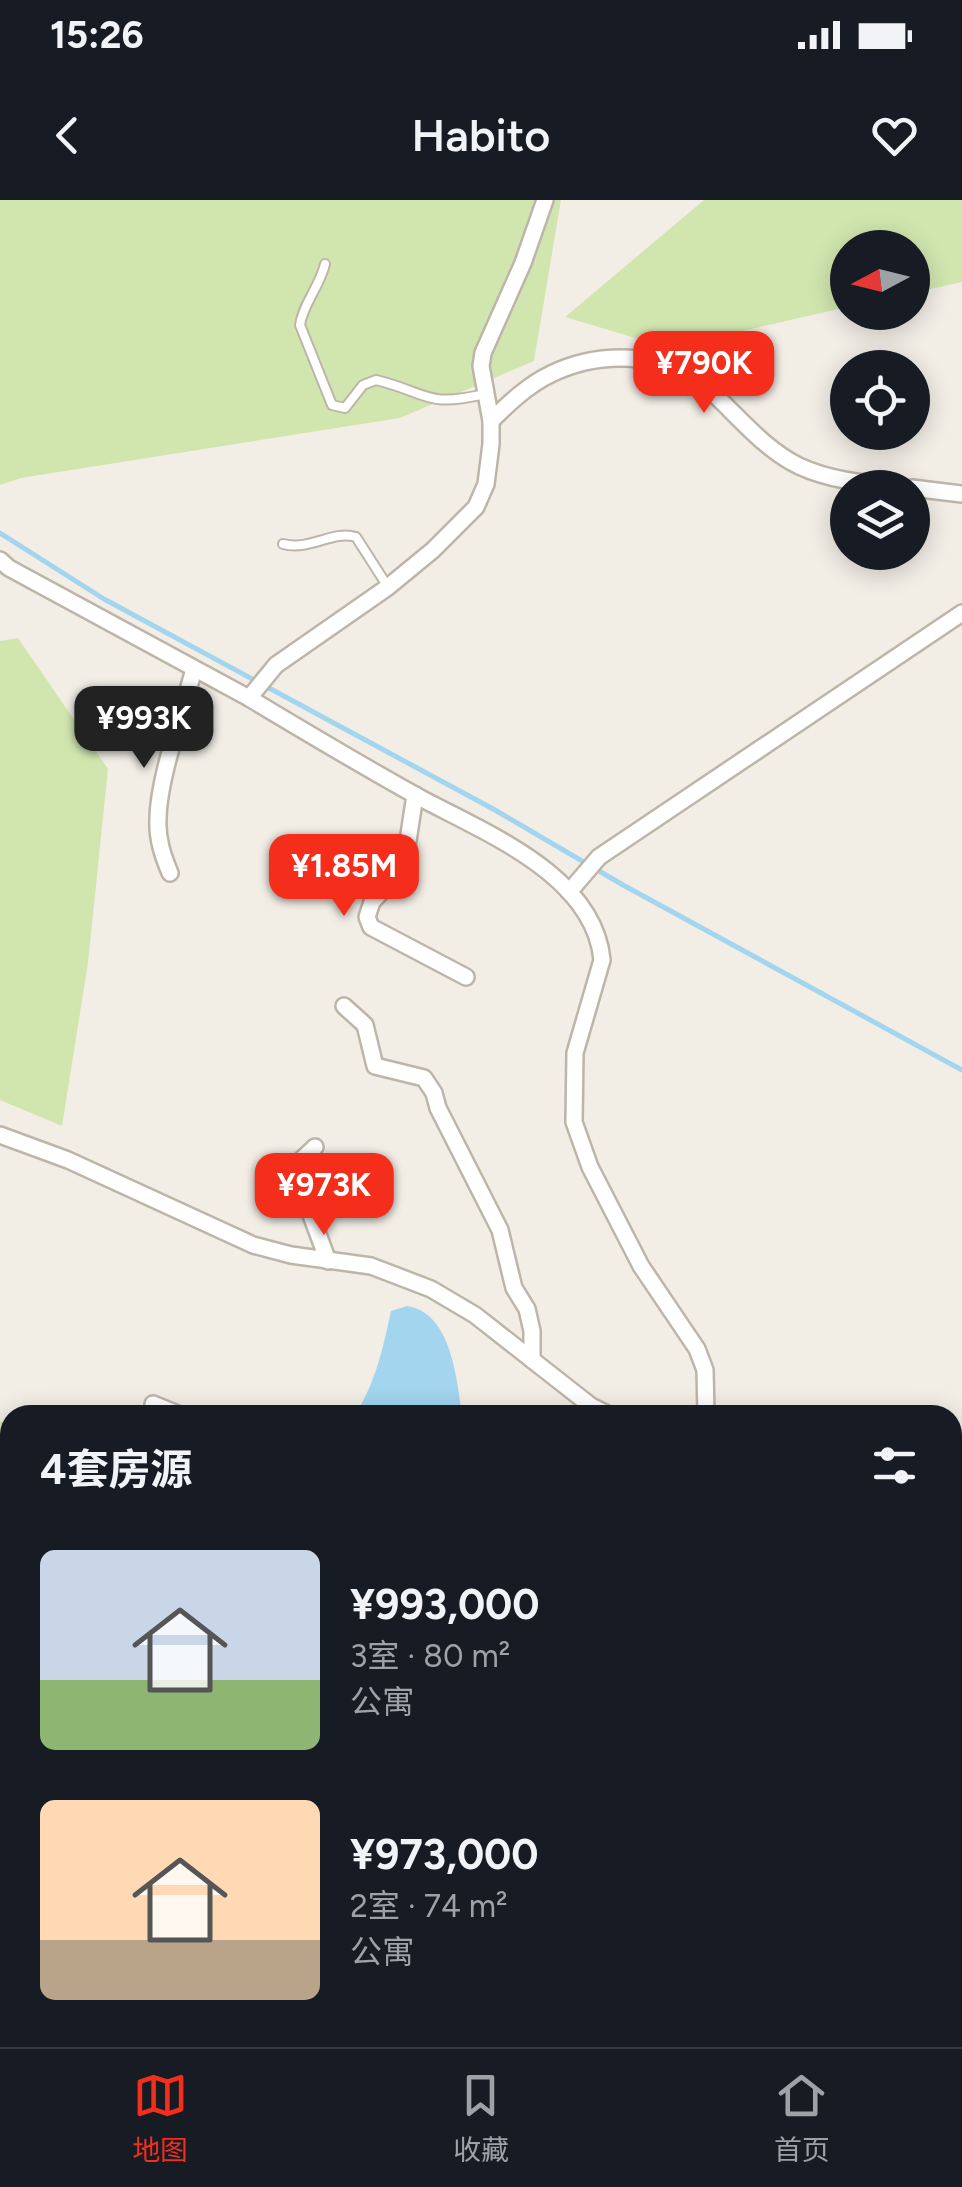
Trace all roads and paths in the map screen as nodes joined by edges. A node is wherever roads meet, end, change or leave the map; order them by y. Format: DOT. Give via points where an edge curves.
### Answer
graph roads {
  1 [pos="545,200"];
  2 [pos="325,264"];
  3 [pos="485,394"];
  4 [pos="491,421"];
  5 [pos="830,474"];
  6 [pos="930,490"];
  7 [pos="962,494"];
  8 [pos="283,544"];
  9 [pos="0,560"];
  10 [pos="388,587"];
  11 [pos="962,613"];
  12 [pos="194,668"];
  13 [pos="251,694"];
  14 [pos="415,795"];
  15 [pos="170,873"];
  16 [pos="569,892"];
  17 [pos="466,978"];
  18 [pos="344,1006"];
  19 [pos="0,1135"];
  20 [pos="315,1147"];
  21 [pos="328,1262"];
  22 [pos="532,1360"];
  23 [pos="590,1405"];
  24 [pos="706,1405"];
  1 -- 3 [label="street" via="482,353"];
  2 -- 3 [label="lane" via="300,325 332,405 345,408 363,385 376,380 442,402"];
  3 -- 4 [label="street"];
  4 -- 5 [label="street" via="528,387 575,364 656,361 701,382 798,465"];
  4 -- 10 [label="street" via="486,484 476,508"];
  6 -- 7 [label="street"];
  8 -- 10 [label="lane" via="356,537"];
  9 -- 12 [label="street"];
  10 -- 13 [label="street" via="268,673"];
  11 -- 16 [label="street" via="599,857"];
  12 -- 13 [label="street"];
  12 -- 15 [label="street" via="160,798 161,850"];
  13 -- 14 [label="street"];
  14 -- 16 [label="street" via="527,854"];
  14 -- 17 [label="street" via="404,868 366,918 371,927"];
  16 -- 24 [label="street" via="593,928 602,960 575,1054 574,1122 641,1266 696,1349 705,1370"];
  18 -- 22 [label="street" via="364,1026 375,1066 424,1078 434,1093 500,1230 514,1288 527,1309"];
  19 -- 21 [label="street" via="252,1245"];
  20 -- 21 [label="street" via="296,1172"];
  21 -- 22 [label="street" via="371,1266 431,1289"];
  22 -- 23 [label="street"];
}
